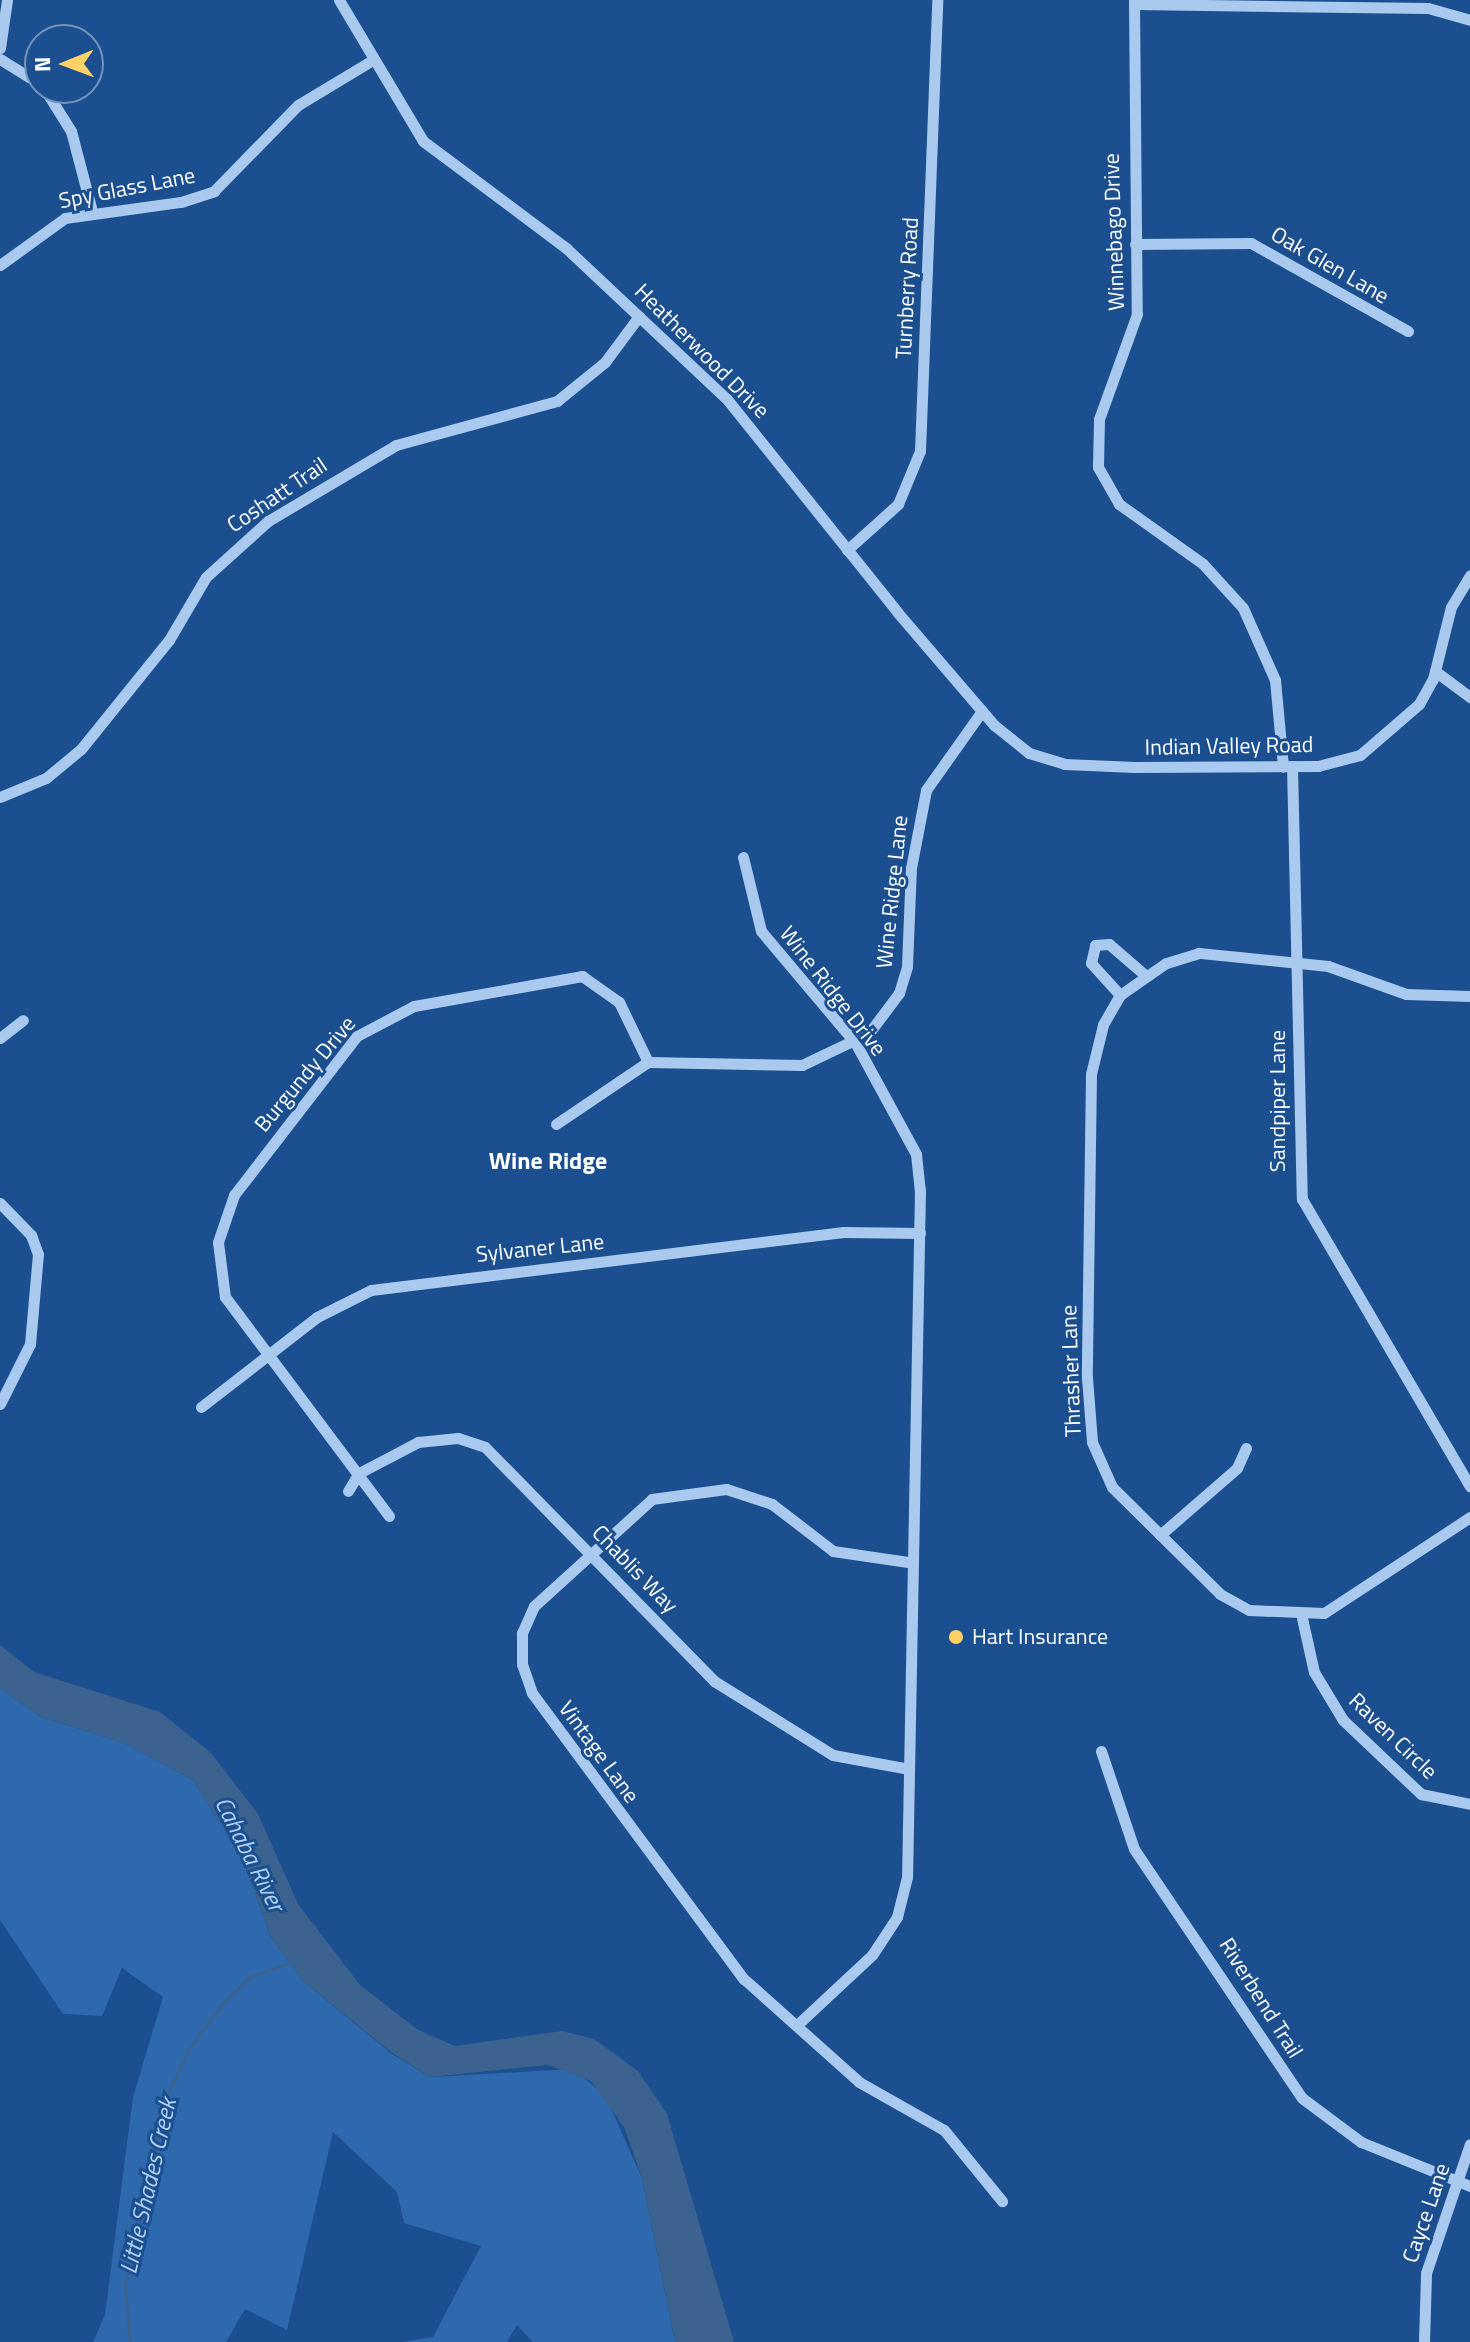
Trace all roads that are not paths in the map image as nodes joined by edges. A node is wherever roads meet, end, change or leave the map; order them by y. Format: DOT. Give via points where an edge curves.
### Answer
graph roads {
  1 [pos="7,0"];
  2 [pos="339,0"];
  3 [pos="937,0"];
  4 [pos="1134,2"];
  5 [pos="1470,20"];
  6 [pos="0,48"];
  7 [pos="0,59"];
  8 [pos="371,61"];
  9 [pos="24,74"];
  10 [pos="54,104"];
  11 [pos="92,211"];
  12 [pos="1135,244"];
  13 [pos="0,265"];
  14 [pos="639,316"];
  15 [pos="1408,331"];
  16 [pos="847,550"];
  17 [pos="1470,575"];
  18 [pos="1435,671"];
  19 [pos="1470,697"];
  20 [pos="982,711"];
  21 [pos="1287,766"];
  22 [pos="1118,767"];
  23 [pos="0,797"];
  24 [pos="743,857"];
  25 [pos="1297,962"];
  26 [pos="1145,975"];
  27 [pos="1120,995"];
  28 [pos="1470,996"];
  29 [pos="23,1020"];
  30 [pos="0,1038"];
  31 [pos="856,1044"];
  32 [pos="648,1062"];
  33 [pos="556,1124"];
  34 [pos="0,1203"];
  35 [pos="920,1233"];
  36 [pos="265,1354"];
  37 [pos="0,1404"];
  38 [pos="201,1407"];
  39 [pos="1246,1448"];
  40 [pos="359,1473"];
  41 [pos="1470,1486"];
  42 [pos="348,1491"];
  43 [pos="389,1516"];
  44 [pos="1470,1517"];
  45 [pos="1160,1535"];
  46 [pos="590,1551"];
  47 [pos="908,1562"];
  48 [pos="1302,1618"];
  49 [pos="1101,1751"];
  50 [pos="904,1768"];
  51 [pos="1470,1804"];
  52 [pos="797,2025"];
  53 [pos="1470,2144"];
  54 [pos="1457,2181"];
  55 [pos="1470,2186"];
  56 [pos="1002,2201"];
  57 [pos="1424,2342"];
  1 -- 6 [label="street"];
  2 -- 8 [label="street, Heatherwood Drive"];
  3 -- 16 [label="street, Turnberry Road" via="920,451 898,504"];
  4 -- 5 [label="street" via="1428,8"];
  4 -- 12 [label="street, Winnebago Drive"];
  7 -- 9 [label="street"];
  8 -- 11 [label="street, Spy Glass Lane" via="298,105 214,191 181,202"];
  8 -- 14 [label="street, Heatherwood Drive" via="437,155 566,248"];
  10 -- 11 [label="street" via="71,131"];
  11 -- 13 [label="street, Spy Glass Lane" via="51,224"];
  12 -- 15 [label="street, Oak Glen Lane" via="1251,243"];
  12 -- 21 [label="street, Winnebago Drive" via="1136,328 1099,419 1098,467 1119,504 1203,564 1243,608 1275,680"];
  14 -- 16 [label="street, Heatherwood Drive" via="753,427"];
  14 -- 23 [label="street, Coshatt Trail" via="605,362 557,401 396,445 268,521 206,577 169,640 81,749 46,778"];
  16 -- 20 [label="street, Heatherwood Drive"];
  17 -- 18 [label="street, Indian Valley Road" via="1451,607"];
  18 -- 19 [label="street"];
  18 -- 21 [label="street, Indian Valley Road" via="1407,723 1377,746 1337,762"];
  20 -- 22 [label="street, Heatherwood Drive" via="1029,753 1064,764"];
  20 -- 31 [label="street, Wine Ridge Lane" via="926,790 911,868 907,966 884,1016"];
  21 -- 22 [label="street, Indian Valley Road"];
  21 -- 25 [label="street, Sandpiper Lane"];
  24 -- 31 [label="street, Wine Ridge Drive" via="750,904 773,952"];
  25 -- 26 [label="street, Thrasher Lane" via="1199,953"];
  25 -- 28 [label="street, Thrasher Lane" via="1341,969 1406,994"];
  25 -- 41 [label="street, Sandpiper Lane" via="1296,1151 1308,1216"];
  26 -- 27 [label="street, Thrasher Lane"];
  26 -- 27 [label="street" via="1109,944 1095,945 1091,963"];
  27 -- 45 [label="street, Thrasher Lane" via="1103,1025 1091,1074 1089,1432 1112,1487"];
  29 -- 30 [label="street"];
  31 -- 32 [label="street, Wine Ridge Lane" via="802,1065"];
  31 -- 35 [label="street, Wine Ridge Drive" via="916,1154"];
  32 -- 33 [label="street"];
  32 -- 36 [label="street, Burgundy Drive" via="619,1002 582,976 414,1006 357,1036 234,1195 221,1224 221,1285"];
  34 -- 37 [label="street" via="31,1235 38,1254 30,1344"];
  35 -- 36 [label="street, Sylvaner Lane" via="843,1232 371,1290"];
  35 -- 47 [label="street, Wine Ridge Drive"];
  36 -- 38 [label="street, Sylvaner Lane"];
  36 -- 40 [label="street, Burgundy Drive"];
  39 -- 45 [label="street" via="1237,1468"];
  40 -- 42 [label="street"];
  40 -- 43 [label="street, Burgundy Drive"];
  40 -- 46 [label="street, Chablis Way" via="418,1442 458,1438 485,1447"];
  44 -- 48 [label="street" via="1356,1598"];
  45 -- 48 [label="street, Thrasher Lane" via="1232,1602"];
  46 -- 47 [label="street, Vintage Lane" via="652,1499 726,1489 772,1504 833,1551"];
  46 -- 50 [label="street, Chablis Way" via="714,1681 833,1755"];
  46 -- 52 [label="street, Vintage Lane" via="534,1606 522,1633 532,1693 720,1951"];
  47 -- 50 [label="street, Wine Ridge Drive"];
  48 -- 51 [label="street, Raven Circle" via="1314,1672 1343,1720 1421,1794"];
  49 -- 54 [label="street, Riverbend Trail" via="1134,1849 1302,2098 1361,2142"];
  50 -- 52 [label="street" via="907,1877 897,1917 872,1955"];
  52 -- 56 [label="street, Vintage Lane" via="859,2082 944,2130"];
  53 -- 54 [label="street, Cayce Lane"];
  54 -- 55 [label="street, Riverbend Trail"];
  54 -- 57 [label="street, Cayce Lane" via="1426,2273"];
}
